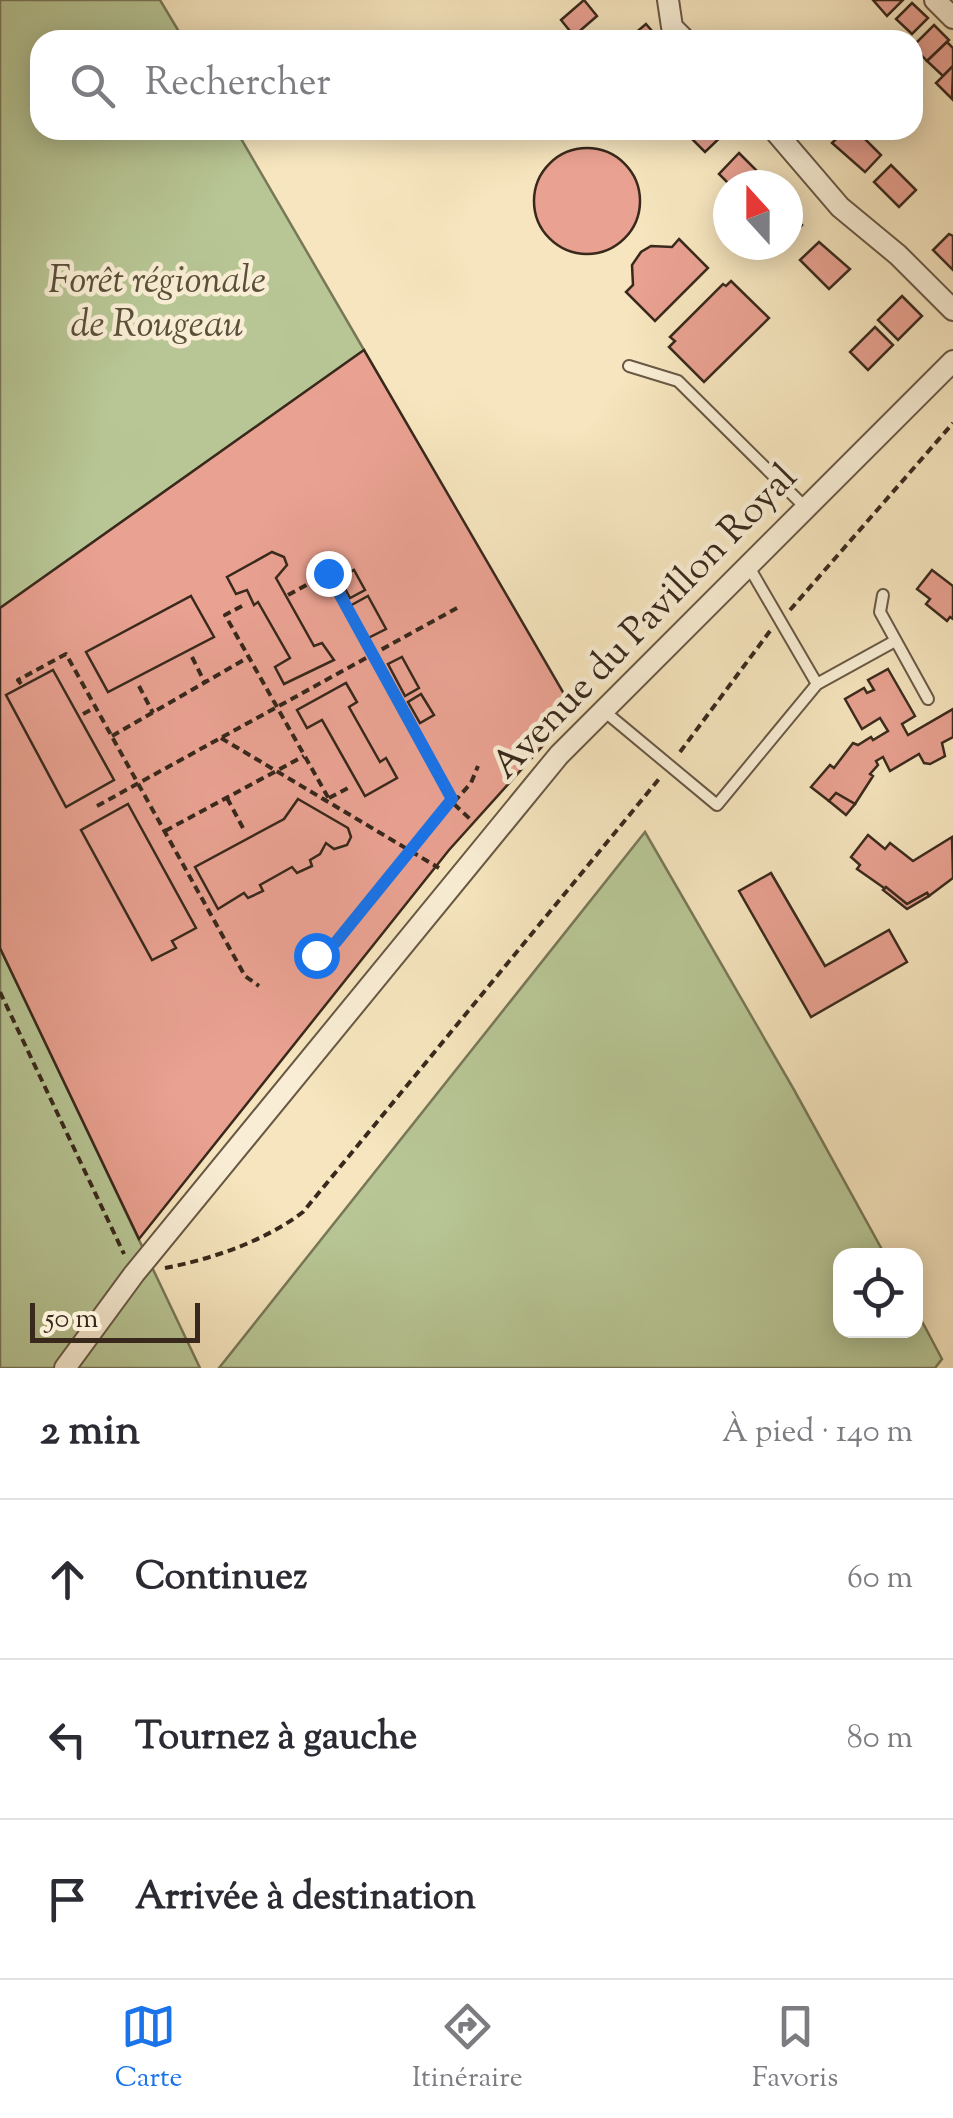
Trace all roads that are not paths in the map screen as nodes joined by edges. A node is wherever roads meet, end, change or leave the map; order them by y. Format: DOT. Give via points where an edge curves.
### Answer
graph roads {
  1 [pos="668,0"];
  2 [pos="934,0"];
  3 [pos="953,18"];
  4 [pos="675,30"];
  5 [pos="783,140"];
  6 [pos="953,310"];
  7 [pos="953,361"];
  8 [pos="629,366"];
  9 [pos="806,508"];
  10 [pos="748,566"];
  11 [pos="883,596"];
  12 [pos="894,641"];
  13 [pos="817,684"];
  14 [pos="928,699"];
  15 [pos="604,710"];
  16 [pos="65,1368"];
  1 -- 4 [label="street"];
  2 -- 3 [label="street"];
  5 -- 6 [label="street" via="840,207"];
  7 -- 9 [label="street, Avenue du Pavillon Royal"];
  8 -- 9 [label="lane" via="678,382"];
  9 -- 10 [label="street, Avenue du Pavillon Royal"];
  10 -- 13 [label="lane"];
  10 -- 15 [label="street, Avenue du Pavillon Royal"];
  11 -- 12 [label="lane" via="880,612"];
  12 -- 13 [label="lane"];
  12 -- 14 [label="lane"];
  13 -- 15 [label="lane" via="716,805"];
  15 -- 16 [label="street, Avenue du Pavillon Royal" via="523,796"];
}
